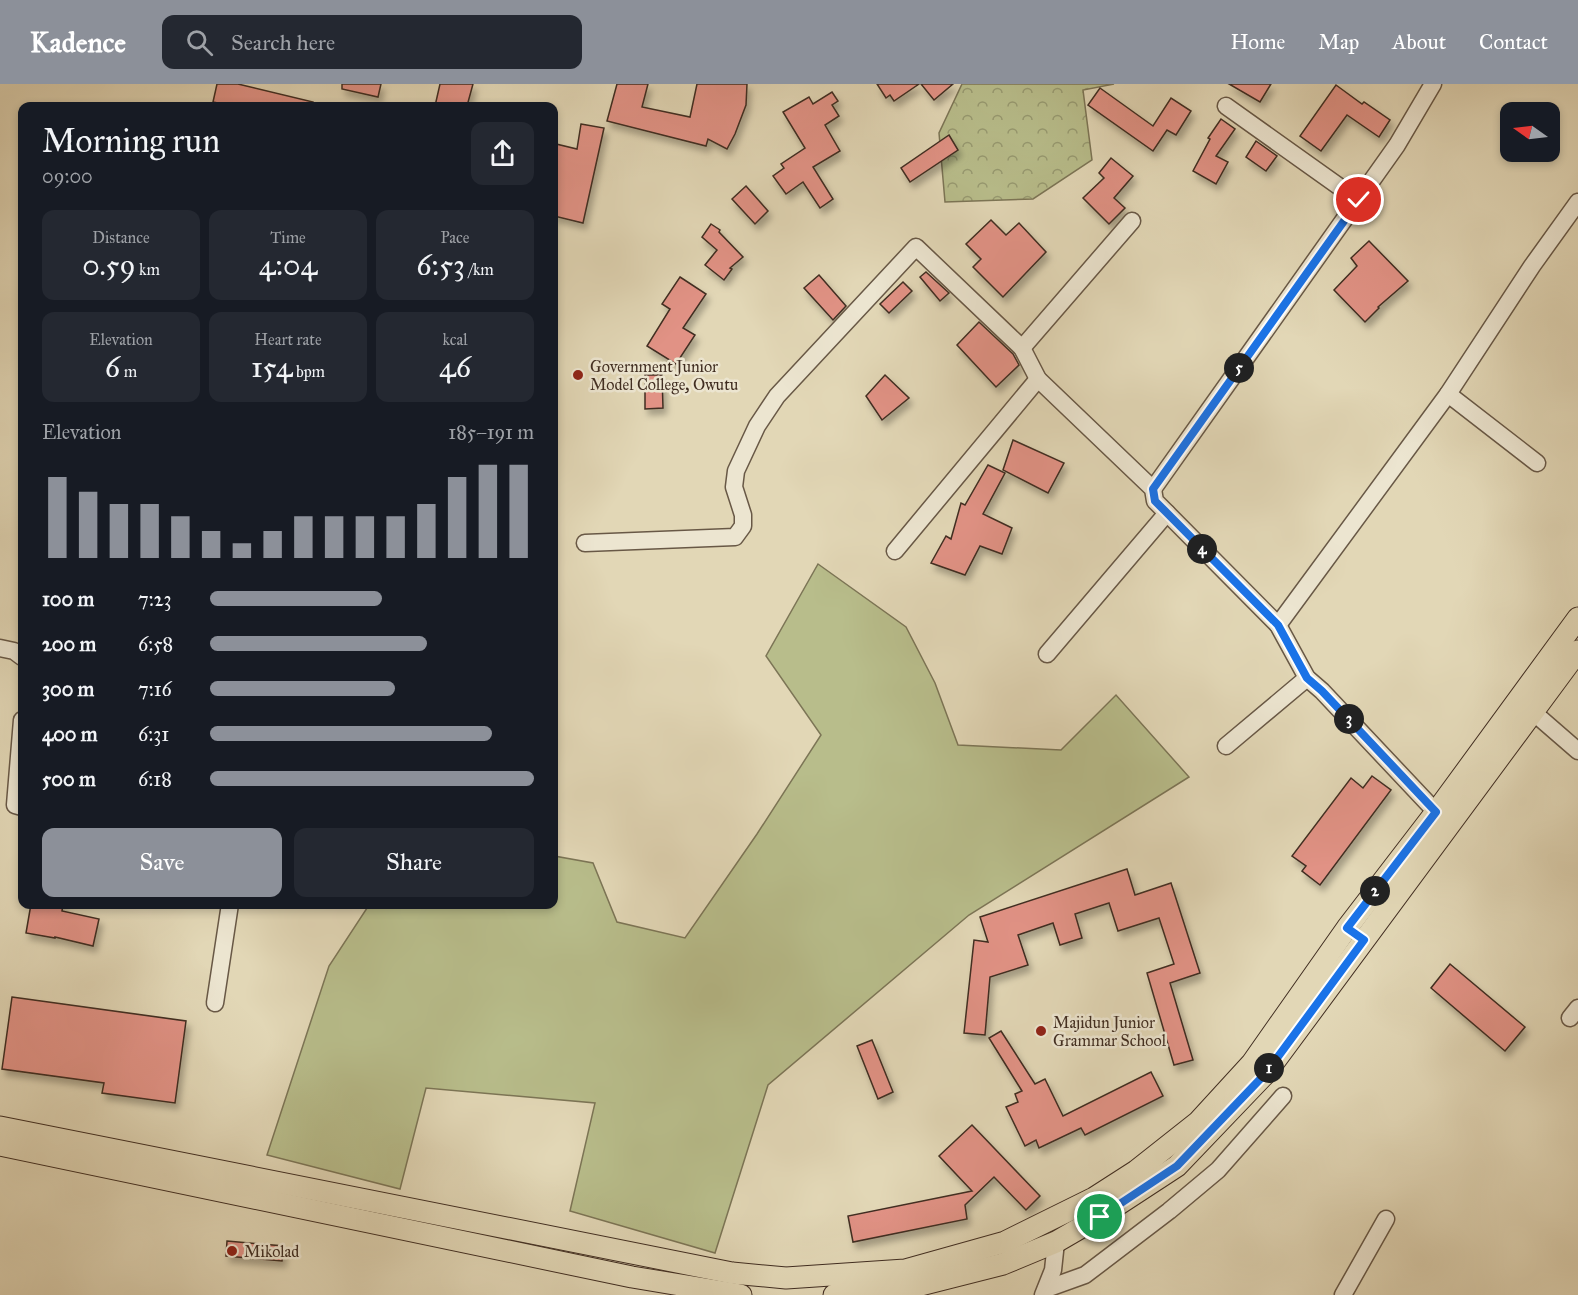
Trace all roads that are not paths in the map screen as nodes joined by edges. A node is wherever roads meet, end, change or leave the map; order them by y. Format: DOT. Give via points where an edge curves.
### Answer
graph roads {
  1 [pos="1433,84"];
  2 [pos="1226,106"];
  3 [pos="1359,200"];
  4 [pos="1578,202"];
  5 [pos="1132,221"];
  6 [pos="1022,348"];
  7 [pos="1038,379"];
  8 [pos="1448,394"];
  9 [pos="1537,463"];
  10 [pos="1153,489"];
  11 [pos="1167,513"];
  12 [pos="585,543"];
  13 [pos="895,551"];
  14 [pos="1578,618"];
  15 [pos="1278,625"];
  16 [pos="0,648"];
  17 [pos="1578,651"];
  18 [pos="18,654"];
  19 [pos="1047,654"];
  20 [pos="1307,678"];
  21 [pos="1533,712"];
  22 [pos="1226,746"];
  23 [pos="1578,751"];
  24 [pos="18,769"];
  25 [pos="18,806"];
  26 [pos="1436,812"];
  27 [pos="229,909"];
  28 [pos="1355,934"];
  29 [pos="215,1003"];
  30 [pos="1283,1095"];
  31 [pos="0,1127"];
  32 [pos="0,1145"];
  33 [pos="1386,1218"];
  34 [pos="1056,1242"];
  35 [pos="1044,1292"];
  36 [pos="741,1295"];
  37 [pos="834,1295"];
  38 [pos="1343,1295"];
  1 -- 3 [label="street"];
  2 -- 3 [label="street"];
  3 -- 10 [label="street"];
  4 -- 8 [label="street"];
  5 -- 6 [label="street"];
  6 -- 7 [label="street"];
  6 -- 12 [label="street" via="916,247 777,396 757,426 736,471 734,487 743,526 735,537"];
  7 -- 10 [label="street"];
  7 -- 13 [label="street"];
  8 -- 9 [label="street"];
  8 -- 15 [label="street"];
  10 -- 11 [label="street" via="1155,501"];
  11 -- 15 [label="street"];
  11 -- 19 [label="street"];
  14 -- 26 [label="main road"];
  15 -- 20 [label="street"];
  16 -- 18 [label="street"];
  17 -- 21 [label="main road"];
  20 -- 22 [label="street"];
  20 -- 26 [label="street"];
  21 -- 23 [label="street"];
  21 -- 28 [label="main road"];
  24 -- 25 [label="street" via="15,805"];
  26 -- 28 [label="main road"];
  27 -- 29 [label="street"];
  28 -- 31 [label="main road" via="1252,1063 1198,1122 1136,1170 1094,1198 1005,1242 906,1270 786,1278 732,1273"];
  28 -- 34 [label="main road" via="1266,1073 1177,1166"];
  30 -- 35 [label="street" via="1218,1170 1177,1204 1085,1275"];
  32 -- 36 [label="main road" via="632,1277"];
  33 -- 38 [label="street"];
  34 -- 35 [label="street" via="1053,1270"];
  34 -- 37 [label="main road" via="1003,1264 901,1290"];
}
